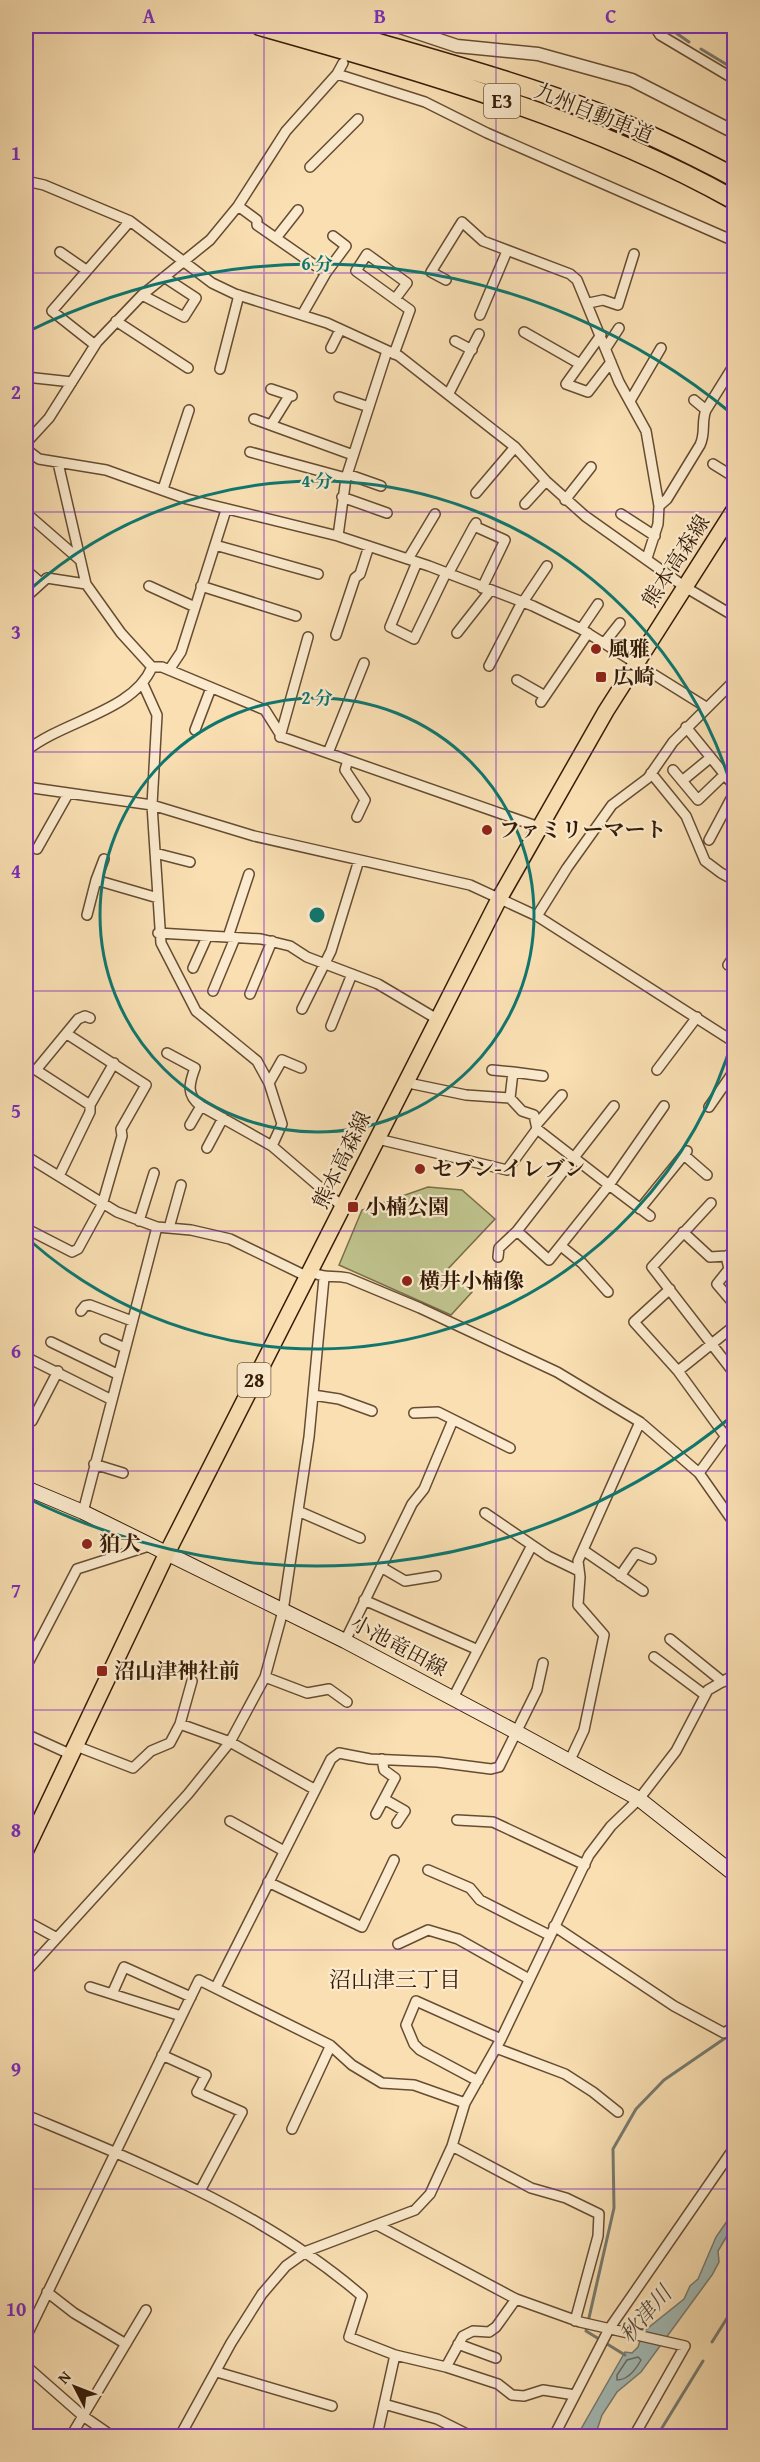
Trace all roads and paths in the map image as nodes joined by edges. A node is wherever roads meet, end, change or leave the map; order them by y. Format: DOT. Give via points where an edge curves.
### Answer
graph roads {
  1 [pos="260,26"];
  2 [pos="321,26"];
  3 [pos="397,26"];
  4 [pos="654,26"];
  5 [pos="433,31"];
  6 [pos="343,63"];
  7 [pos="337,74"];
  8 [pos="735,79"];
  9 [pos="358,119"];
  10 [pos="735,132"];
  11 [pos="310,167"];
  12 [pos="735,177"];
  13 [pos="26,181"];
  14 [pos="735,200"];
  15 [pos="238,206"];
  16 [pos="298,210"];
  17 [pos="130,221"];
  18 [pos="333,236"];
  19 [pos="276,238"];
  20 [pos="735,242"];
  21 [pos="507,251"];
  22 [pos="60,252"];
  23 [pos="634,254"];
  24 [pos="185,261"];
  25 [pos="86,270"];
  26 [pos="326,273"];
  27 [pos="164,277"];
  28 [pos="446,280"];
  29 [pos="142,295"];
  30 [pos="239,295"];
  31 [pos="395,299"];
  32 [pos="589,303"];
  33 [pos="302,315"];
  34 [pos="480,315"];
  35 [pos="116,321"];
  36 [pos="619,328"];
  37 [pos="340,330"];
  38 [pos="524,332"];
  39 [pos="479,334"];
  40 [pos="601,335"];
  41 [pos="455,341"];
  42 [pos="95,345"];
  43 [pos="332,348"];
  44 [pos="606,348"];
  45 [pos="661,348"];
  46 [pos="472,350"];
  47 [pos="391,352"];
  48 [pos="611,362"];
  49 [pos="580,364"];
  50 [pos="735,365"];
  51 [pos="188,368"];
  52 [pos="219,369"];
  53 [pos="26,377"];
  54 [pos="72,382"];
  55 [pos="271,389"];
  56 [pos="448,393"];
  57 [pos="339,397"];
  58 [pos="694,400"];
  59 [pos="630,401"];
  60 [pos="369,407"];
  61 [pos="189,410"];
  62 [pos="706,410"];
  63 [pos="254,419"];
  64 [pos="271,425"];
  65 [pos="26,443"];
  66 [pos="515,447"];
  67 [pos="26,449"];
  68 [pos="250,451"];
  69 [pos="353,454"];
  70 [pos="39,459"];
  71 [pos="26,462"];
  72 [pos="58,463"];
  73 [pos="713,464"];
  74 [pos="591,467"];
  75 [pos="347,476"];
  76 [pos="735,477"];
  77 [pos="546,481"];
  78 [pos="381,486"];
  79 [pos="163,489"];
  80 [pos="476,493"];
  81 [pos="342,497"];
  82 [pos="565,500"];
  83 [pos="525,504"];
  84 [pos="659,506"];
  85 [pos="226,510"];
  86 [pos="735,510"];
  87 [pos="26,513"];
  88 [pos="387,513"];
  89 [pos="435,514"];
  90 [pos="621,514"];
  91 [pos="338,536"];
  92 [pos="655,536"];
  93 [pos="215,545"];
  94 [pos="369,546"];
  95 [pos="645,557"];
  96 [pos="80,560"];
  97 [pos="413,561"];
  98 [pos="637,565"];
  99 [pos="547,566"];
  100 [pos="27,571"];
  101 [pos="447,573"];
  102 [pos="318,574"];
  103 [pos="41,583"];
  104 [pos="86,584"];
  105 [pos="149,586"];
  106 [pos="201,586"];
  107 [pos="685,587"];
  108 [pos="486,589"];
  109 [pos="26,597"];
  110 [pos="523,602"];
  111 [pos="598,604"];
  112 [pos="195,607"];
  113 [pos="296,616"];
  114 [pos="735,616"];
  115 [pos="620,623"];
  116 [pos="585,631"];
  117 [pos="457,633"];
  118 [pos="336,635"];
  119 [pos="308,637"];
  120 [pos="605,642"];
  121 [pos="364,663"];
  122 [pos="636,663"];
  123 [pos="152,666"];
  124 [pos="489,666"];
  125 [pos="169,670"];
  126 [pos="517,680"];
  127 [pos="734,682"];
  128 [pos="143,684"];
  129 [pos="211,688"];
  130 [pos="706,707"];
  131 [pos="686,727"];
  132 [pos="195,730"];
  133 [pos="280,736"];
  134 [pos="26,751"];
  135 [pos="328,753"];
  136 [pos="710,758"];
  137 [pos="348,760"];
  138 [pos="673,770"];
  139 [pos="651,773"];
  140 [pos="725,774"];
  141 [pos="682,781"];
  142 [pos="735,786"];
  143 [pos="26,787"];
  144 [pos="735,793"];
  145 [pos="68,794"];
  146 [pos="152,805"];
  147 [pos="357,817"];
  148 [pos="538,827"];
  149 [pos="709,840"];
  150 [pos="37,849"];
  151 [pos="155,853"];
  152 [pos="104,859"];
  153 [pos="359,860"];
  154 [pos="190,862"];
  155 [pos="249,874"];
  156 [pos="96,880"];
  157 [pos="735,880"];
  158 [pos="158,898"];
  159 [pos="499,899"];
  160 [pos="87,915"];
  161 [pos="537,916"];
  162 [pos="158,933"];
  163 [pos="207,937"];
  164 [pos="232,938"];
  165 [pos="272,941"];
  166 [pos="735,956"];
  167 [pos="323,963"];
  168 [pos="728,965"];
  169 [pos="193,968"];
  170 [pos="352,974"];
  171 [pos="213,991"];
  172 [pos="250,994"];
  173 [pos="302,1009"];
  174 [pos="697,1017"];
  175 [pos="90,1018"];
  176 [pos="437,1019"];
  177 [pos="330,1026"];
  178 [pos="67,1034"];
  179 [pos="735,1042"];
  180 [pos="167,1053"];
  181 [pos="114,1063"];
  182 [pos="301,1068"];
  183 [pos="492,1070"];
  184 [pos="657,1070"];
  185 [pos="735,1071"];
  186 [pos="513,1072"];
  187 [pos="543,1076"];
  188 [pos="269,1083"];
  189 [pos="414,1084"];
  190 [pos="562,1095"];
  191 [pos="510,1098"];
  192 [pos="90,1105"];
  193 [pos="201,1106"];
  194 [pos="615,1106"];
  195 [pos="664,1106"];
  196 [pos="709,1107"];
  197 [pos="223,1118"];
  198 [pos="190,1125"];
  199 [pos="537,1126"];
  200 [pos="382,1140"];
  201 [pos="272,1146"];
  202 [pos="207,1148"];
  203 [pos="26,1156"];
  204 [pos="573,1157"];
  205 [pos="154,1173"];
  206 [pos="707,1175"];
  207 [pos="59,1176"];
  208 [pos="181,1185"];
  209 [pos="609,1185"];
  210 [pos="711,1203"];
  211 [pos="102,1205"];
  212 [pos="343,1207"];
  213 [pos="640,1209"];
  214 [pos="650,1216"];
  215 [pos="139,1221"];
  216 [pos="157,1227"];
  217 [pos="168,1228"];
  218 [pos="29,1230"];
  219 [pos="517,1231"];
  220 [pos="683,1233"];
  221 [pos="561,1246"];
  222 [pos="730,1254"];
  223 [pos="498,1257"];
  224 [pos="308,1274"];
  225 [pos="324,1278"];
  226 [pos="670,1289"];
  227 [pos="608,1292"];
  228 [pos="735,1304"];
  229 [pos="81,1311"];
  230 [pos="132,1321"];
  231 [pos="735,1326"];
  232 [pos="105,1339"];
  233 [pos="51,1342"];
  234 [pos="713,1344"];
  235 [pos="125,1348"];
  236 [pos="26,1357"];
  237 [pos="58,1371"];
  238 [pos="678,1371"];
  239 [pos="735,1373"];
  240 [pos="117,1374"];
  241 [pos="313,1395"];
  242 [pos="110,1399"];
  243 [pos="372,1411"];
  244 [pos="414,1413"];
  245 [pos="453,1420"];
  246 [pos="32,1421"];
  247 [pos="640,1422"];
  248 [pos="734,1426"];
  249 [pos="726,1437"];
  250 [pos="510,1448"];
  251 [pos="94,1464"];
  252 [pos="123,1473"];
  253 [pos="699,1473"];
  254 [pos="26,1488"];
  255 [pos="298,1511"];
  256 [pos="83,1512"];
  257 [pos="485,1513"];
  258 [pos="735,1523"];
  259 [pos="360,1538"];
  260 [pos="532,1545"];
  261 [pos="149,1546"];
  262 [pos="583,1550"];
  263 [pos="167,1553"];
  264 [pos="651,1559"];
  265 [pos="381,1567"];
  266 [pos="579,1571"];
  267 [pos="436,1576"];
  268 [pos="620,1576"];
  269 [pos="643,1591"];
  270 [pos="364,1600"];
  271 [pos="283,1611"];
  272 [pos="670,1639"];
  273 [pos="345,1641"];
  274 [pos="30,1648"];
  275 [pos="476,1650"];
  276 [pos="654,1657"];
  277 [pos="543,1664"];
  278 [pos="26,1667"];
  279 [pos="735,1675"];
  280 [pos="265,1677"];
  281 [pos="192,1681"];
  282 [pos="723,1682"];
  283 [pos="705,1695"];
  284 [pos="453,1698"];
  285 [pos="348,1702"];
  286 [pos="180,1724"];
  287 [pos="518,1733"];
  288 [pos="26,1734"];
  289 [pos="230,1742"];
  290 [pos="74,1750"];
  291 [pos="382,1759"];
  292 [pos="569,1762"];
  293 [pos="314,1789"];
  294 [pos="384,1799"];
  295 [pos="639,1799"];
  296 [pos="376,1814"];
  297 [pos="457,1820"];
  298 [pos="230,1821"];
  299 [pos="397,1823"];
  300 [pos="26,1850"];
  301 [pos="284,1851"];
  302 [pos="394,1860"];
  303 [pos="585,1865"];
  304 [pos="428,1870"];
  305 [pos="735,1874"];
  306 [pos="268,1882"];
  307 [pos="26,1921"];
  308 [pos="551,1931"];
  309 [pos="57,1938"];
  310 [pos="398,1944"];
  311 [pos="26,1972"];
  312 [pos="528,1979"];
  313 [pos="90,1987"];
  314 [pos="216,1987"];
  315 [pos="112,1994"];
  316 [pos="191,1997"];
  317 [pos="182,2016"];
  318 [pos="735,2027"];
  319 [pos="498,2043"];
  320 [pos="330,2047"];
  321 [pos="162,2055"];
  322 [pos="478,2081"];
  323 [pos="465,2103"];
  324 [pos="618,2112"];
  325 [pos="26,2115"];
  326 [pos="291,2129"];
  327 [pos="452,2146"];
  328 [pos="735,2148"];
  329 [pos="114,2153"];
  330 [pos="200,2191"];
  331 [pos="379,2226"];
  332 [pos="306,2252"];
  333 [pos="47,2292"];
  334 [pos="516,2299"];
  335 [pos="146,2310"];
  336 [pos="577,2322"];
  337 [pos="608,2333"];
  338 [pos="26,2337"];
  339 [pos="126,2344"];
  340 [pos="458,2344"];
  341 [pos="395,2355"];
  342 [pos="496,2358"];
  343 [pos="26,2366"];
  344 [pos="446,2367"];
  345 [pos="217,2372"];
  346 [pos="575,2396"];
  347 [pos="384,2404"];
  348 [pos="332,2406"];
  349 [pos="83,2416"];
  350 [pos="71,2436"];
  351 [pos="112,2436"];
  352 [pos="180,2436"];
  353 [pos="377,2436"];
  354 [pos="471,2436"];
  355 [pos="554,2436"];
  356 [pos="634,2436"];
  1 -- 14 [label="highway, 九州自動車道 / E3" via="425,72 645,157"];
  2 -- 12 [label="highway, 九州自動車道 / E3" via="598,113"];
  3 -- 5 [label="street"];
  4 -- 8 [label="street" via="667,39"];
  5 -- 10 [label="street" via="457,46 538,54 632,80"];
  6 -- 7 [label="street"];
  7 -- 15 [label="street" via="286,131"];
  7 -- 20 [label="street" via="425,102"];
  9 -- 11 [label="street"];
  13 -- 17 [label="street"];
  15 -- 19 [label="street"];
  15 -- 24 [label="street" via="210,240"];
  16 -- 19 [label="street"];
  17 -- 24 [label="street"];
  17 -- 25 [label="street"];
  18 -- 26 [label="street" via="345,246"];
  19 -- 26 [label="street"];
  21 -- 28 [label="street" via="483,241 462,222 431,272"];
  21 -- 32 [label="street" via="570,274"];
  21 -- 34 [label="street"];
  22 -- 25 [label="street"];
  23 -- 32 [label="street" via="618,305 603,300"];
  24 -- 27 [label="street"];
  24 -- 30 [label="street" via="212,283"];
  25 -- 42 [label="street" via="52,311"];
  26 -- 33 [label="street"];
  27 -- 29 [label="street"];
  27 -- 29 [label="street" via="196,298 184,317"];
  29 -- 35 [label="street"];
  30 -- 33 [label="street"];
  30 -- 52 [label="street"];
  31 -- 31 [label="street" via="356,271 367,254 407,283"];
  31 -- 47 [label="street" via="410,310"];
  32 -- 40 [label="street"];
  33 -- 37 [label="street"];
  35 -- 42 [label="street"];
  35 -- 51 [label="street"];
  36 -- 44 [label="street"];
  37 -- 43 [label="street"];
  37 -- 47 [label="street"];
  38 -- 49 [label="street"];
  39 -- 46 [label="street"];
  40 -- 44 [label="street"];
  40 -- 49 [label="street"];
  41 -- 46 [label="street"];
  42 -- 54 [label="street"];
  44 -- 48 [label="street"];
  45 -- 59 [label="street"];
  46 -- 56 [label="street"];
  47 -- 56 [label="street"];
  47 -- 60 [label="street"];
  48 -- 49 [label="street" via="588,392 566,384"];
  48 -- 59 [label="street"];
  50 -- 62 [label="street"];
  53 -- 54 [label="street"];
  54 -- 65 [label="street" via="49,418"];
  55 -- 64 [label="street" via="290,396"];
  56 -- 66 [label="street"];
  57 -- 60 [label="street"];
  58 -- 62 [label="street"];
  59 -- 84 [label="street" via="646,431"];
  60 -- 69 [label="street"];
  61 -- 79 [label="street"];
  62 -- 84 [label="street" via="702,422 704,437"];
  63 -- 64 [label="street"];
  64 -- 69 [label="street"];
  66 -- 77 [label="street"];
  66 -- 80 [label="street"];
  67 -- 70 [label="street"];
  68 -- 75 [label="street"];
  69 -- 75 [label="street"];
  70 -- 71 [label="street"];
  70 -- 72 [label="street"];
  72 -- 79 [label="street" via="106,470"];
  72 -- 96 [label="street"];
  73 -- 76 [label="street"];
  74 -- 82 [label="street"];
  75 -- 78 [label="street"];
  75 -- 81 [label="street"];
  77 -- 82 [label="street"];
  77 -- 83 [label="street"];
  79 -- 85 [label="street"];
  81 -- 88 [label="street"];
  81 -- 91 [label="street"];
  82 -- 95 [label="street"];
  84 -- 92 [label="street"];
  85 -- 91 [label="street"];
  85 -- 93 [label="street"];
  86 -- 107 [label="main road, 熊本高森線 / 28"];
  87 -- 96 [label="street"];
  89 -- 97 [label="street"];
  90 -- 92 [label="street"];
  91 -- 94 [label="street"];
  92 -- 95 [label="street"];
  93 -- 102 [label="street"];
  93 -- 106 [label="street"];
  94 -- 97 [label="street"];
  94 -- 118 [label="street"];
  95 -- 98 [label="street"];
  95 -- 107 [label="street"];
  96 -- 104 [label="street"];
  97 -- 101 [label="street"];
  97 -- 101 [label="street" via="390,627 414,639"];
  99 -- 110 [label="street"];
  100 -- 103 [label="street"];
  101 -- 108 [label="street"];
  101 -- 108 [label="street" via="475,524 505,540"];
  103 -- 104 [label="street" via="47,578"];
  103 -- 109 [label="street"];
  104 -- 123 [label="street" via="121,633"];
  105 -- 112 [label="street"];
  106 -- 112 [label="street"];
  106 -- 113 [label="street"];
  107 -- 114 [label="street"];
  107 -- 122 [label="main road, 熊本高森線 / 28"];
  108 -- 110 [label="street"];
  108 -- 117 [label="street"];
  110 -- 116 [label="street"];
  110 -- 124 [label="street"];
  111 -- 116 [label="street"];
  112 -- 125 [label="street" via="181,652"];
  115 -- 120 [label="street"];
  116 -- 120 [label="street"];
  116 -- 126 [label="street" via="543,699"];
  119 -- 133 [label="street"];
  120 -- 122 [label="street"];
  121 -- 135 [label="street"];
  122 -- 130 [label="street"];
  122 -- 148 [label="main road, 熊本高森線 / 28"];
  123 -- 125 [label="street"];
  123 -- 128 [label="street"];
  125 -- 129 [label="street"];
  127 -- 130 [label="street"];
  128 -- 134 [label="street" via="117,704 60,729"];
  128 -- 146 [label="street" via="157,715"];
  129 -- 132 [label="street"];
  129 -- 133 [label="street" via="266,712"];
  130 -- 131 [label="street"];
  131 -- 136 [label="street"];
  131 -- 139 [label="street"];
  133 -- 135 [label="street"];
  135 -- 137 [label="street"];
  136 -- 140 [label="street"];
  136 -- 141 [label="street"];
  137 -- 147 [label="street" via="345,770 365,800"];
  137 -- 148 [label="street"];
  138 -- 141 [label="street"];
  139 -- 157 [label="street" via="686,816 705,861"];
  139 -- 161 [label="street" via="612,805"];
  140 -- 141 [label="street" via="698,800"];
  140 -- 142 [label="street"];
  143 -- 145 [label="street"];
  144 -- 149 [label="street"];
  145 -- 146 [label="street"];
  145 -- 150 [label="street"];
  146 -- 151 [label="street"];
  146 -- 153 [label="street" via="254,836"];
  148 -- 159 [label="main road, 熊本高森線 / 28"];
  151 -- 154 [label="street"];
  151 -- 158 [label="street"];
  152 -- 156 [label="street"];
  153 -- 159 [label="street" via="451,879"];
  153 -- 167 [label="street" via="331,951"];
  155 -- 164 [label="street"];
  156 -- 158 [label="street" via="111,888"];
  156 -- 160 [label="street"];
  158 -- 162 [label="street"];
  159 -- 161 [label="street"];
  159 -- 176 [label="main road, 熊本高森線 / 28"];
  161 -- 174 [label="street"];
  162 -- 163 [label="street"];
  162 -- 188 [label="street" via="192,1006 214,1029 254,1057"];
  163 -- 164 [label="street"];
  163 -- 169 [label="street"];
  164 -- 165 [label="street"];
  164 -- 171 [label="street"];
  165 -- 167 [label="street"];
  165 -- 172 [label="street"];
  166 -- 168 [label="street"];
  167 -- 170 [label="street"];
  167 -- 173 [label="street"];
  170 -- 176 [label="street" via="378,984"];
  170 -- 177 [label="street"];
  174 -- 179 [label="street"];
  174 -- 184 [label="street"];
  175 -- 178 [label="street" via="80,1017"];
  176 -- 212 [label="main road, 熊本高森線 / 28"];
  178 -- 181 [label="street"];
  178 -- 192 [label="street" via="36,1071"];
  180 -- 193 [label="street" via="195,1068 189,1092"];
  181 -- 192 [label="street"];
  181 -- 211 [label="street" via="146,1085 122,1129"];
  182 -- 188 [label="street" via="282,1060"];
  183 -- 186 [label="street"];
  185 -- 196 [label="street"];
  186 -- 187 [label="street"];
  186 -- 191 [label="street"];
  188 -- 201 [label="street" via="282,1124"];
  189 -- 191 [label="street" via="466,1095"];
  190 -- 199 [label="street"];
  191 -- 199 [label="street" via="522,1111 534,1115"];
  192 -- 207 [label="street"];
  193 -- 197 [label="street"];
  193 -- 198 [label="street"];
  194 -- 204 [label="street"];
  195 -- 209 [label="street"];
  197 -- 201 [label="street"];
  197 -- 202 [label="street"];
  199 -- 200 [label="street" via="507,1170"];
  199 -- 204 [label="street"];
  201 -- 212 [label="street"];
  203 -- 207 [label="street"];
  204 -- 209 [label="street"];
  204 -- 219 [label="street"];
  205 -- 215 [label="street"];
  206 -- 213 [label="street" via="686,1153"];
  207 -- 211 [label="street"];
  208 -- 217 [label="street"];
  209 -- 213 [label="street"];
  209 -- 221 [label="street"];
  210 -- 220 [label="street"];
  211 -- 215 [label="street"];
  211 -- 218 [label="street" via="85,1239 74,1251"];
  212 -- 224 [label="main road, 熊本高森線 / 28"];
  213 -- 214 [label="street"];
  215 -- 216 [label="street"];
  216 -- 217 [label="street"];
  216 -- 230 [label="street"];
  217 -- 224 [label="street" via="230,1239"];
  219 -- 221 [label="street" via="549,1260"];
  219 -- 223 [label="street" via="499,1248"];
  220 -- 222 [label="street" via="710,1257"];
  220 -- 226 [label="street" via="652,1268"];
  221 -- 227 [label="street"];
  222 -- 228 [label="street" via="729,1269 717,1284"];
  224 -- 225 [label="street"];
  224 -- 263 [label="main road, 熊本高森線 / 28"];
  225 -- 241 [label="street"];
  225 -- 247 [label="street" via="348,1278 420,1308 557,1372"];
  226 -- 234 [label="street"];
  226 -- 238 [label="street" via="634,1322"];
  229 -- 230 [label="street" via="90,1305"];
  230 -- 235 [label="street"];
  231 -- 234 [label="street"];
  232 -- 235 [label="street"];
  233 -- 240 [label="street"];
  234 -- 238 [label="street"];
  234 -- 239 [label="street"];
  235 -- 240 [label="street"];
  236 -- 237 [label="street"];
  237 -- 242 [label="street"];
  237 -- 246 [label="street"];
  238 -- 249 [label="street"];
  240 -- 242 [label="street"];
  241 -- 243 [label="street"];
  241 -- 255 [label="street"];
  242 -- 251 [label="street"];
  244 -- 245 [label="street" via="438,1412"];
  245 -- 250 [label="street"];
  245 -- 265 [label="street" via="424,1490 412,1504"];
  247 -- 253 [label="street"];
  247 -- 262 [label="street"];
  248 -- 249 [label="street"];
  249 -- 253 [label="street"];
  251 -- 252 [label="street"];
  251 -- 256 [label="street"];
  253 -- 258 [label="street"];
  254 -- 256 [label="main road, 小池竜田線"];
  255 -- 259 [label="street"];
  255 -- 271 [label="street"];
  256 -- 261 [label="main road, 小池竜田線"];
  257 -- 260 [label="street"];
  260 -- 266 [label="street"];
  260 -- 275 [label="street"];
  261 -- 263 [label="main road, 小池竜田線"];
  261 -- 274 [label="street" via="77,1569"];
  262 -- 266 [label="street"];
  262 -- 268 [label="street"];
  263 -- 271 [label="main road, 小池竜田線"];
  263 -- 290 [label="main road, 熊本高森線 / 28"];
  264 -- 268 [label="street" via="636,1553"];
  265 -- 267 [label="street" via="405,1581"];
  265 -- 270 [label="street"];
  266 -- 292 [label="street" via="578,1605 604,1635 584,1730"];
  268 -- 269 [label="street"];
  270 -- 273 [label="street"];
  270 -- 275 [label="street"];
  271 -- 273 [label="main road, 小池竜田線"];
  271 -- 280 [label="street"];
  272 -- 282 [label="street"];
  273 -- 284 [label="main road, 小池竜田線"];
  274 -- 278 [label="street"];
  275 -- 284 [label="street"];
  276 -- 283 [label="street"];
  277 -- 287 [label="street" via="537,1690"];
  279 -- 282 [label="street"];
  280 -- 285 [label="street" via="307,1693 329,1689"];
  280 -- 289 [label="street"];
  281 -- 286 [label="street"];
  282 -- 283 [label="street"];
  283 -- 295 [label="street" via="676,1751"];
  284 -- 287 [label="main road, 小池竜田線"];
  286 -- 289 [label="street"];
  286 -- 290 [label="street" via="170,1743 151,1750 133,1768"];
  287 -- 291 [label="street" via="499,1767 491,1769"];
  287 -- 292 [label="main road, 小池竜田線"];
  288 -- 290 [label="street"];
  289 -- 293 [label="street"];
  289 -- 309 [label="street"];
  290 -- 300 [label="main road, 熊本高森線 / 28"];
  291 -- 293 [label="street" via="339,1753 330,1759"];
  291 -- 294 [label="street" via="384,1770 395,1778"];
  292 -- 295 [label="main road, 小池竜田線"];
  293 -- 301 [label="street"];
  294 -- 296 [label="street"];
  294 -- 299 [label="street" via="405,1811"];
  295 -- 303 [label="street" via="611,1826"];
  295 -- 305 [label="main road, 小池竜田線"];
  297 -- 303 [label="street" via="493,1822"];
  298 -- 301 [label="street"];
  301 -- 306 [label="street"];
  302 -- 306 [label="street" via="362,1927"];
  303 -- 308 [label="street"];
  304 -- 308 [label="street" via="470,1888 480,1900"];
  306 -- 314 [label="street"];
  307 -- 309 [label="street"];
  308 -- 312 [label="street"];
  308 -- 318 [label="street" via="724,2033"];
  309 -- 311 [label="street"];
  310 -- 312 [label="street" via="428,1930 458,1939"];
  312 -- 319 [label="street"];
  313 -- 315 [label="street"];
  314 -- 316 [label="street" via="199,1980"];
  314 -- 320 [label="street"];
  315 -- 316 [label="street" via="124,1968"];
  315 -- 317 [label="street"];
  316 -- 317 [label="street"];
  317 -- 321 [label="street"];
  319 -- 322 [label="street"];
  319 -- 322 [label="street" via="416,2001 406,2025 414,2044"];
  319 -- 324 [label="street" via="565,2074"];
  320 -- 323 [label="street" via="382,2083 414,2085"];
  320 -- 326 [label="street"];
  321 -- 329 [label="street"];
  321 -- 330 [label="street" via="206,2075 197,2092 242,2112"];
  322 -- 323 [label="street"];
  323 -- 327 [label="street"];
  325 -- 329 [label="street"];
  327 -- 331 [label="street" via="425,2201 415,2210"];
  327 -- 336 [label="street" via="531,2188 566,2198 599,2214 598,2236"];
  328 -- 337 [label="street"];
  329 -- 330 [label="street"];
  329 -- 333 [label="street"];
  330 -- 332 [label="street"];
  331 -- 332 [label="street"];
  331 -- 334 [label="street"];
  332 -- 341 [label="street" via="362,2296 349,2337"];
  332 -- 345 [label="street" via="286,2266 262,2294"];
  333 -- 338 [label="street"];
  333 -- 339 [label="street"];
  334 -- 336 [label="street"];
  334 -- 340 [label="street" via="496,2327 489,2332 468,2332"];
  335 -- 339 [label="street"];
  336 -- 337 [label="street"];
  337 -- 346 [label="street"];
  337 -- 356 [label="street" via="686,2346"];
  339 -- 349 [label="street"];
  340 -- 342 [label="street"];
  340 -- 344 [label="street"];
  341 -- 344 [label="street"];
  341 -- 347 [label="street"];
  343 -- 349 [label="street"];
  344 -- 346 [label="street" via="498,2385 512,2395 543,2390"];
  345 -- 348 [label="street"];
  345 -- 352 [label="street"];
  346 -- 355 [label="street"];
  347 -- 353 [label="street"];
  347 -- 354 [label="street" via="437,2419"];
  349 -- 350 [label="street"];
  349 -- 351 [label="street"];
}
